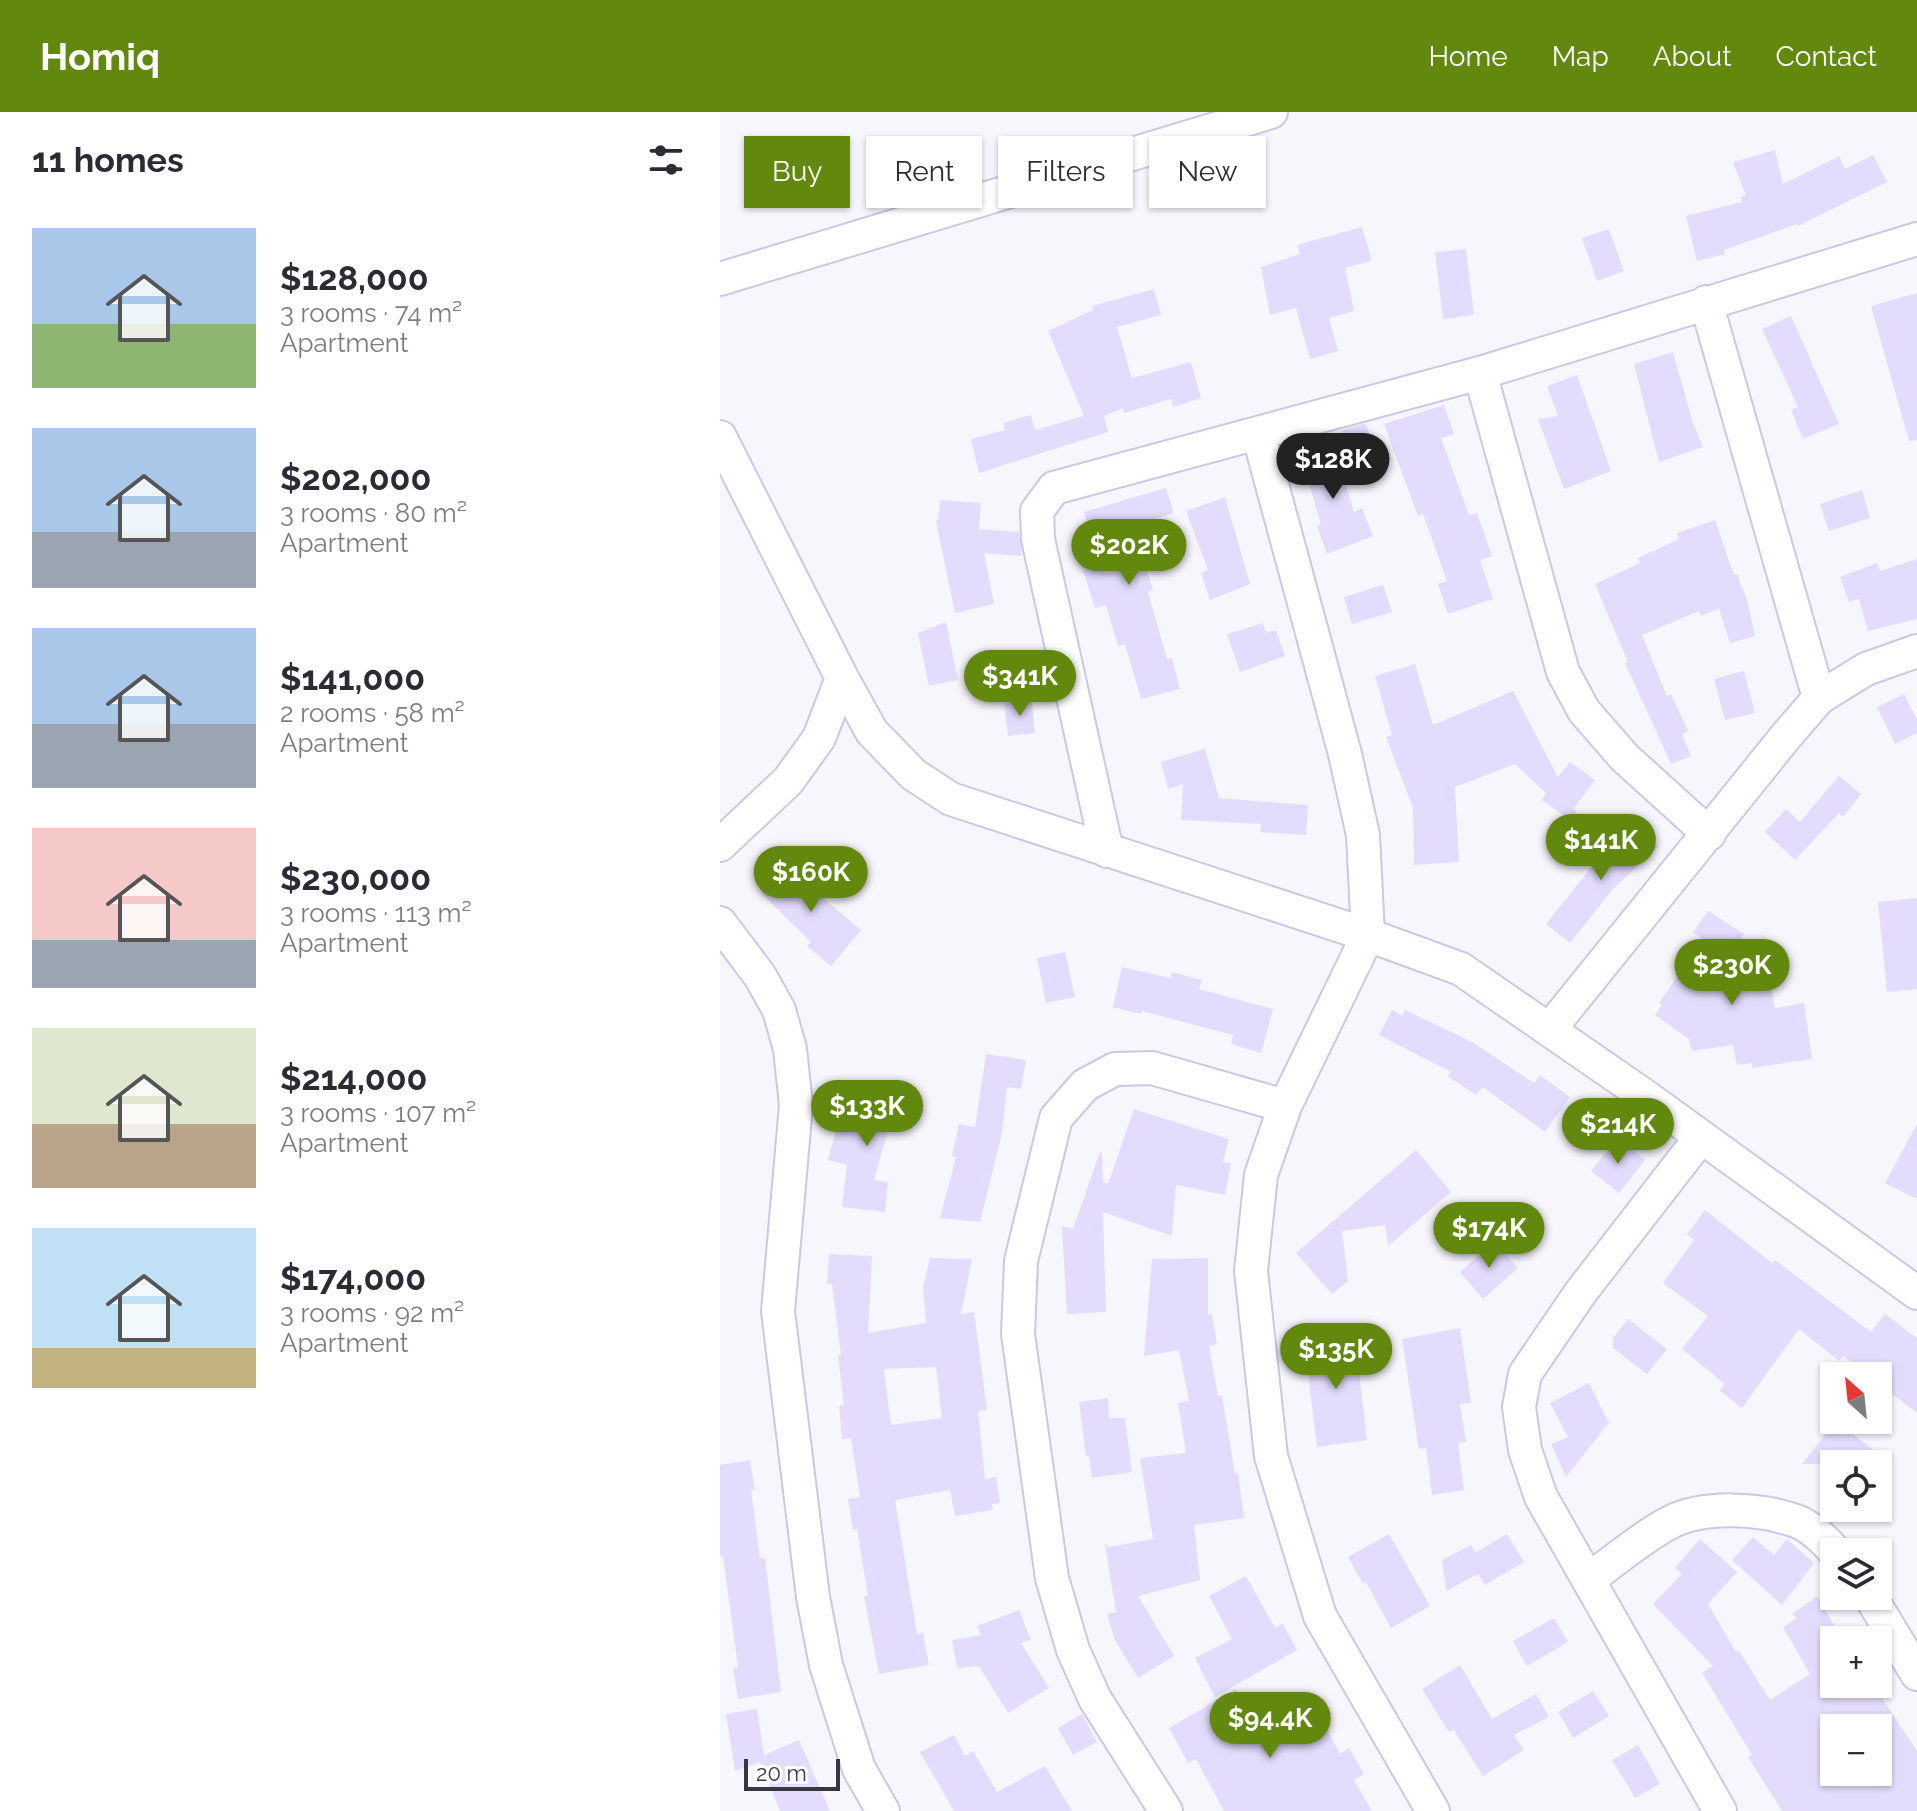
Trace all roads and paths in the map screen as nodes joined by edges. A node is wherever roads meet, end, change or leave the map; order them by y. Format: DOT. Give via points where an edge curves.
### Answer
graph roads {
  1 [pos="1271,112"];
  2 [pos="1917,239"];
  3 [pos="720,279"];
  4 [pos="1706,302"];
  5 [pos="1480,373"];
  6 [pos="1258,433"];
  7 [pos="720,437"];
  8 [pos="1917,651"];
  9 [pos="842,678"];
  10 [pos="1819,698"];
  11 [pos="1709,834"];
  12 [pos="720,845"];
  13 [pos="1107,851"];
  14 [pos="720,923"];
  15 [pos="1368,935"];
  16 [pos="1549,1030"];
  17 [pos="1285,1106"];
  18 [pos="1701,1137"];
  19 [pos="1917,1293"];
  20 [pos="1820,1538"];
  21 [pos="1588,1580"];
  22 [pos="1878,1610"];
  23 [pos="1917,1674"];
  24 [pos="1716,1810"];
  25 [pos="883,1811"];
  26 [pos="1166,1811"];
  27 [pos="1433,1811"];
  1 -- 3 [label="street"];
  2 -- 4 [label="street"];
  4 -- 5 [label="street"];
  4 -- 10 [label="street"];
  5 -- 6 [label="street"];
  5 -- 11 [label="street" via="1563,672 1584,711 1625,758"];
  6 -- 13 [label="street" via="1054,488 1037,511 1038,539"];
  6 -- 15 [label="street" via="1363,835"];
  7 -- 9 [label="street"];
  8 -- 10 [label="street" via="1866,669"];
  9 -- 12 [label="street" via="819,738 788,781"];
  9 -- 13 [label="street" via="872,732 926,783 951,799"];
  10 -- 11 [label="street"];
  11 -- 16 [label="street"];
  13 -- 15 [label="street"];
  14 -- 25 [label="street" via="779,1010 790,1049 796,1105 778,1311 826,1665 859,1769"];
  15 -- 16 [label="street" via="1461,969"];
  15 -- 17 [label="street"];
  16 -- 18 [label="street"];
  17 -- 26 [label="street" via="1152,1068 1115,1069 1085,1085 1056,1118 1021,1261 1018,1334 1052,1578 1073,1650 1095,1699"];
  17 -- 27 [label="street" via="1261,1175 1251,1271 1271,1456 1320,1616"];
  18 -- 19 [label="street"];
  18 -- 21 [label="street" via="1525,1374 1519,1407 1525,1450 1541,1497"];
  20 -- 21 [label="street" via="1798,1522 1752,1512 1705,1511 1669,1523"];
  21 -- 24 [label="street"];
  22 -- 23 [label="street"];
}
